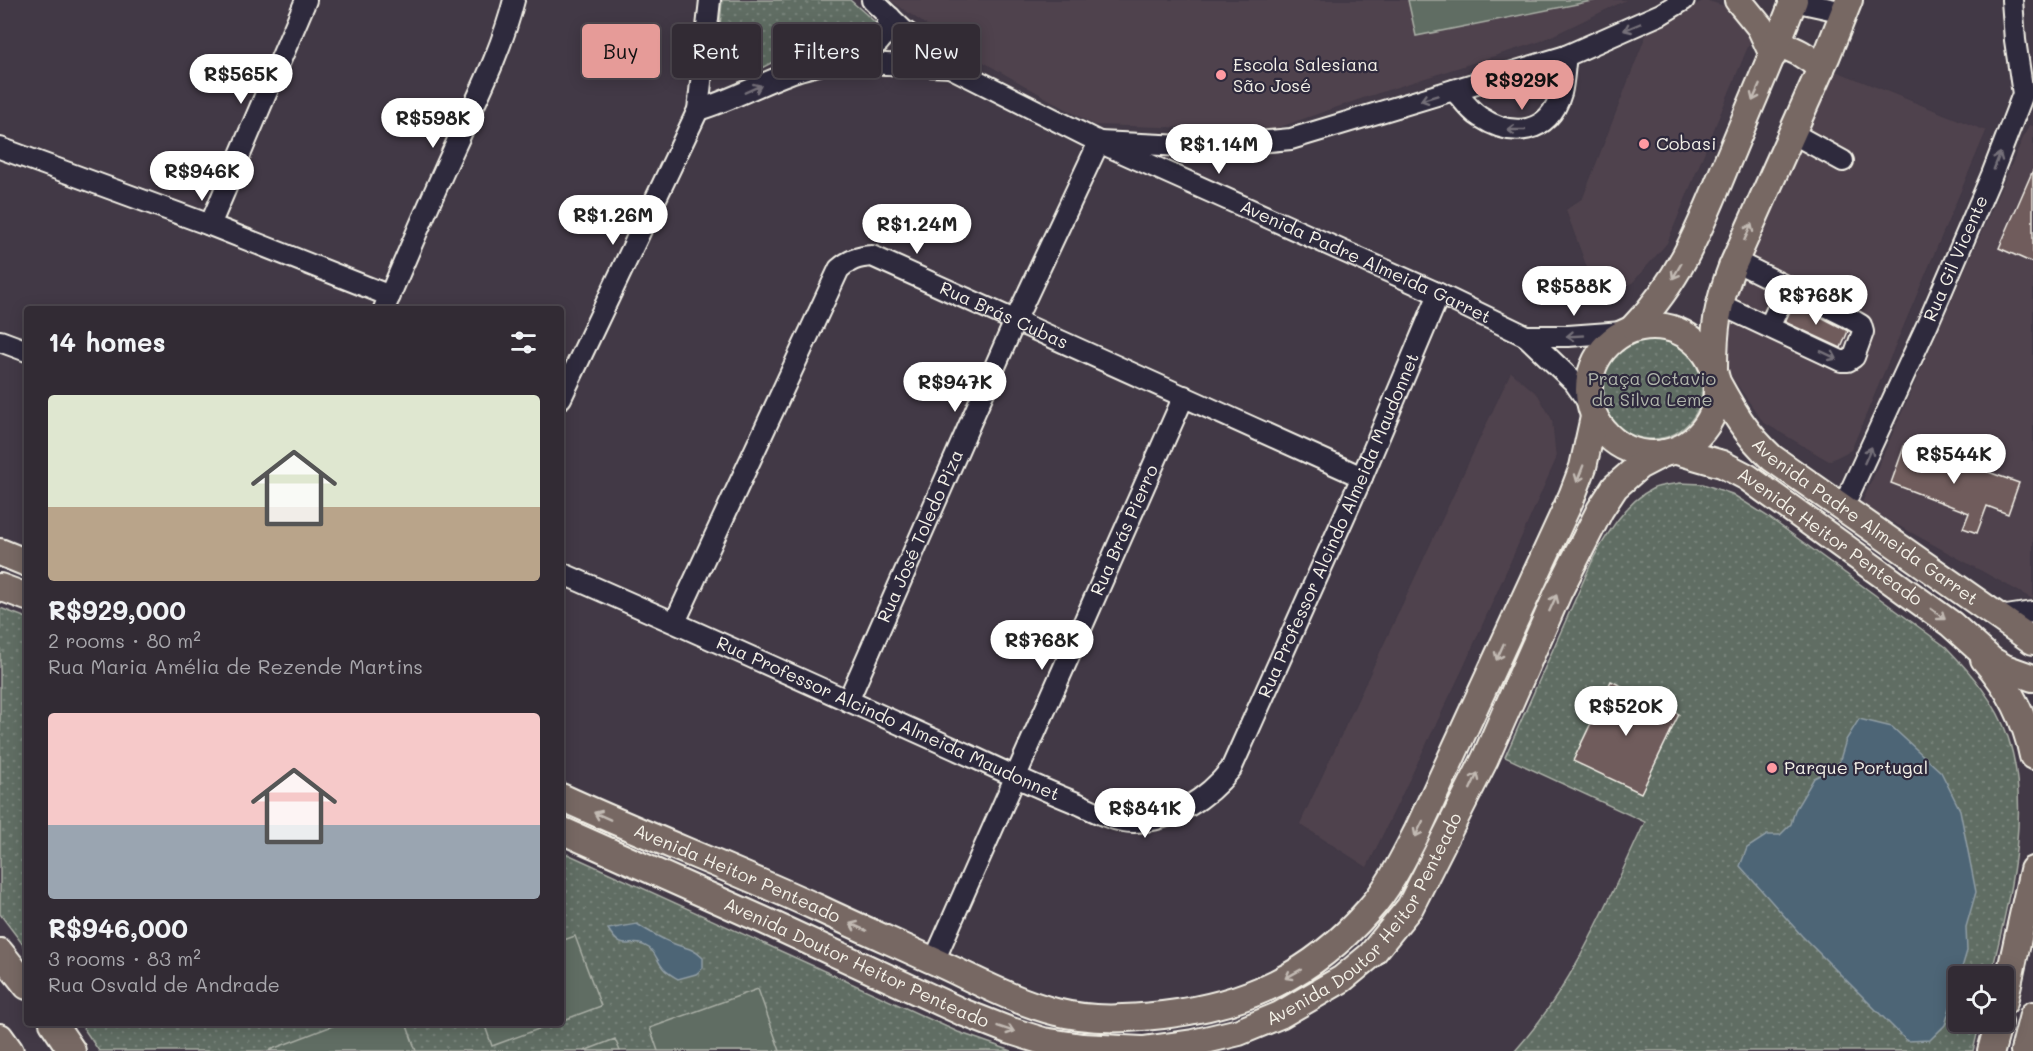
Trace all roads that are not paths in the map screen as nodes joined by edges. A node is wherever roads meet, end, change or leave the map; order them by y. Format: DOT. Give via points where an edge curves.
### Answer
graph roads {
  1 [pos="306,0"];
  2 [pos="514,0"];
  3 [pos="710,0"];
  4 [pos="872,0"];
  5 [pos="1684,0"];
  6 [pos="1738,0"];
  7 [pos="1789,0"];
  8 [pos="1794,0"];
  9 [pos="2012,0"];
  10 [pos="1847,6"];
  11 [pos="890,17"];
  12 [pos="897,24"];
  13 [pos="881,39"];
  14 [pos="1775,49"];
  15 [pos="1566,56"];
  16 [pos="1821,69"];
  17 [pos="779,78"];
  18 [pos="972,78"];
  19 [pos="1454,90"];
  20 [pos="698,110"];
  21 [pos="1792,133"];
  22 [pos="1099,142"];
  23 [pos="0,148"];
  24 [pos="1843,161"];
  25 [pos="210,225"];
  26 [pos="1734,261"];
  27 [pos="1788,287"];
  28 [pos="1439,294"];
  29 [pos="387,302"];
  30 [pos="1719,304"];
  31 [pos="1015,321"];
  32 [pos="1768,327"];
  33 [pos="1628,329"];
  34 [pos="1526,336"];
  35 [pos="0,341"];
  36 [pos="24,350"];
  37 [pos="1716,375"];
  38 [pos="564,392"];
  39 [pos="1184,396"];
  40 [pos="1592,411"];
  41 [pos="1671,452"];
  42 [pos="1362,477"];
  43 [pos="1843,507"];
  44 [pos="0,552"];
  45 [pos="24,561"];
  46 [pos="564,574"];
  47 [pos="0,587"];
  48 [pos="24,596"];
  49 [pos="1990,611"];
  50 [pos="2033,612"];
  51 [pos="675,622"];
  52 [pos="2033,641"];
  53 [pos="1970,643"];
  54 [pos="2033,678"];
  55 [pos="848,700"];
  56 [pos="2033,756"];
  57 [pos="1016,777"];
  58 [pos="564,798"];
  59 [pos="564,831"];
  60 [pos="2033,870"];
  61 [pos="665,877"];
  62 [pos="0,952"];
  63 [pos="923,956"];
  64 [pos="2012,966"];
  65 [pos="24,982"];
  66 [pos="2033,1015"];
  67 [pos="55,1026"];
  68 [pos="1996,1032"];
  69 [pos="0,1037"];
  70 [pos="10,1051"];
  71 [pos="72,1051"];
  72 [pos="1991,1051"];
  73 [pos="2024,1051"];
  1 -- 25 [label="street"];
  2 -- 29 [label="street" via="493,64"];
  3 -- 20 [label="street"];
  4 -- 11 [label="street, Avenida Padre Almeida Garret"];
  5 -- 15 [label="street, one-way"];
  6 -- 14 [label="main road"];
  7 -- 8 [label="street"];
  8 -- 10 [label="street"];
  8 -- 14 [label="main road"];
  43 -- 9 [label="street, Rua Gil Vicente, one-way" via="1928,324 2023,94"];
  10 -- 16 [label="main road"];
  11 -- 12 [label="street, Avenida Padre Almeida Garret"];
  11 -- 13 [label="street"];
  14 -- 16 [label="main road" via="1799,51"];
  14 -- 33 [label="main road, one-way" via="1692,245 1666,290"];
  15 -- 19 [label="street"];
  15 -- 19 [label="street, one-way" via="1561,93 1549,116 1529,130 1506,130 1478,116"];
  16 -- 21 [label="main road"];
  20 -- 17 [label="street, one-way"];
  18 -- 22 [label="street, Avenida Padre Almeida Garret"];
  19 -- 22 [label="street, one-way" via="1282,141 1204,147"];
  20 -- 38 [label="street"];
  21 -- 24 [label="street"];
  26 -- 21 [label="main road, one-way"];
  22 -- 28 [label="street, Avenida Padre Almeida Garret"];
  22 -- 31 [label="street, Rua José Toledo Piza"];
  23 -- 25 [label="street"];
  25 -- 29 [label="street"];
  26 -- 27 [label="street"];
  26 -- 30 [label="main road"];
  27 -- 32 [label="street"];
  32 -- 27 [label="street, one-way" via="1841,361 1854,357 1863,332 1861,325"];
  28 -- 34 [label="street, Avenida Padre Almeida Garret"];
  28 -- 42 [label="street, Rua Professor Alcindo Almeida Maudonnet"];
  30 -- 32 [label="street"];
  30 -- 37 [label="main road" via="1714,333"];
  31 -- 39 [label="street, Rua Brás Cubas"];
  31 -- 51 [label="street, Rua Brás Cubas" via="872,256 847,261 839,269"];
  31 -- 55 [label="street, Rua José Toledo Piza"];
  33 -- 34 [label="street, Avenida Padre Almeida Garret, one-way"];
  33 -- 37 [label="main road" via="1666,326 1687,334 1704,349"];
  33 -- 40 [label="main road" via="1608,342 1597,357 1588,390"];
  34 -- 40 [label="street" via="1574,382"];
  35 -- 36 [label="street"];
  37 -- 41 [label="main road" via="1717,401 1710,420 1699,435"];
  37 -- 43 [label="main road, Avenida Padre Almeida Garret" via="1741,425 1756,443"];
  39 -- 42 [label="street, Rua Brás Cubas"];
  39 -- 57 [label="street, Rua Brás Pierro"];
  40 -- 41 [label="main road" via="1609,437 1625,448 1643,454"];
  40 -- 63 [label="main road, Avenida Doutor Heitor Penteado, one-way" via="1583,467 1572,496 1418,832 1393,877 1340,940 1307,966 1241,999 1193,1011 1133,1018 1057,1012 1013,998"];
  41 -- 53 [label="main road, Avenida Heitor Penteado, one-way" via="1722,464 1747,477 1951,624"];
  61 -- 41 [label="main road, Avenida Doutor Heitor Penteado, one-way" via="962,1012 1043,1041 1143,1050 1239,1032 1280,1016 1357,967 1410,907 1485,759 1558,593 1600,510 1615,487 1639,466"];
  42 -- 57 [label="street, Rua Professor Alcindo Almeida Maudonnet" via="1231,769 1202,799 1178,812 1133,822 1111,818"];
  43 -- 49 [label="main road, Avenida Padre Almeida Garret"];
  44 -- 45 [label="main road"];
  46 -- 51 [label="street, Rua Professor Alcindo Almeida Maudonnet"];
  47 -- 48 [label="main road"];
  49 -- 50 [label="street" via="2006,616"];
  49 -- 52 [label="main road, Avenida Padre Almeida Garret"];
  51 -- 55 [label="street, Rua Professor Alcindo Almeida Maudonnet"];
  53 -- 54 [label="main road" via="2005,668"];
  53 -- 56 [label="main road" via="1993,669 2017,707"];
  55 -- 57 [label="street, Rua Professor Alcindo Almeida Maudonnet"];
  57 -- 63 [label="street, Rua Brás Pierro"];
  63 -- 58 [label="main road, Avenida Heitor Penteado, one-way"];
  59 -- 61 [label="main road, Avenida Heitor Penteado"];
  60 -- 64 [label="main road"];
  62 -- 65 [label="main road"];
  66 -- 73 [label="main road"];
  67 -- 71 [label="main road"];
  68 -- 72 [label="main road"];
  69 -- 70 [label="main road"];
}
